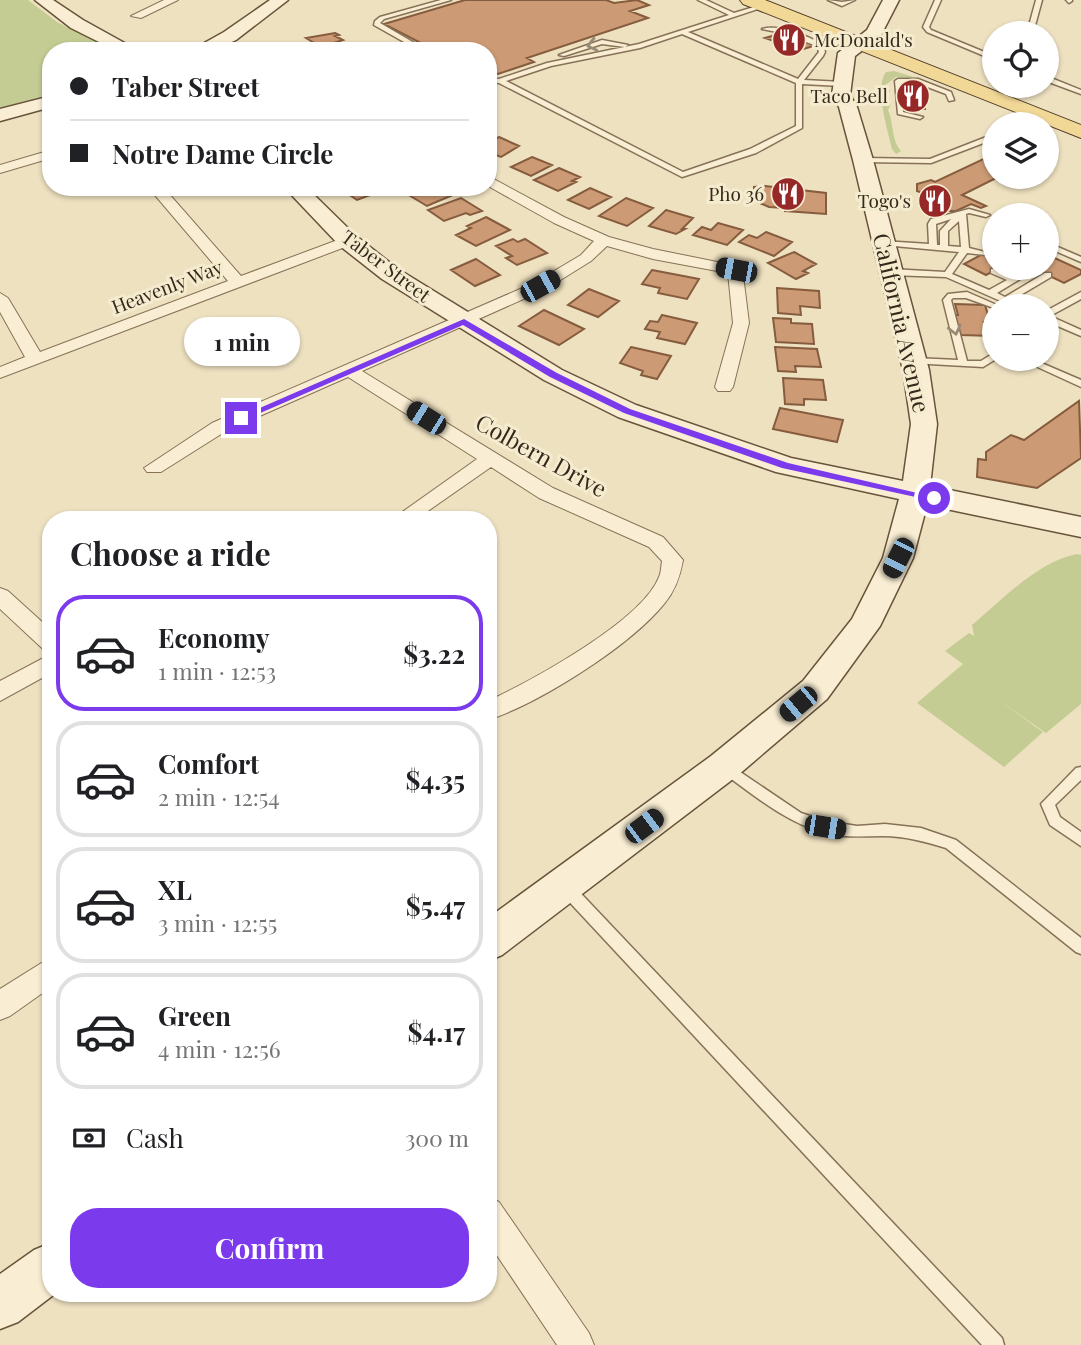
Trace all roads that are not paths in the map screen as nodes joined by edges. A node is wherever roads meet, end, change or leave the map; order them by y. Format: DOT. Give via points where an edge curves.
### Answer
graph roads {
  1 [pos="43,0"];
  2 [pos="173,0"];
  3 [pos="280,0"];
  4 [pos="448,0"];
  5 [pos="701,0"];
  6 [pos="785,0"];
  7 [pos="831,0"];
  8 [pos="891,0"];
  9 [pos="938,0"];
  10 [pos="1039,0"];
  11 [pos="850,1"];
  12 [pos="756,3"];
  13 [pos="734,15"];
  14 [pos="137,16"];
  15 [pos="1033,21"];
  16 [pos="765,29"];
  17 [pos="682,32"];
  18 [pos="113,42"];
  19 [pos="217,42"];
  20 [pos="408,42"];
  21 [pos="640,46"];
  22 [pos="982,53"];
  23 [pos="866,60"];
  24 [pos="549,64"];
  25 [pos="982,77"];
  26 [pos="497,81"];
  27 [pos="500,81"];
  28 [pos="799,82"];
  29 [pos="1059,83"];
  30 [pos="842,84"];
  31 [pos="1081,92"];
  32 [pos="1040,98"];
  33 [pos="951,100"];
  34 [pos="42,103"];
  35 [pos="848,107"];
  36 [pos="1031,112"];
  37 [pos="1081,114"];
  38 [pos="0,115"];
  39 [pos="920,117"];
  40 [pos="1059,123"];
  41 [pos="1081,132"];
  42 [pos="982,141"];
  43 [pos="42,157"];
  44 [pos="863,160"];
  45 [pos="0,169"];
  46 [pos="497,185"];
  47 [pos="163,196"];
  48 [pos="302,196"];
  49 [pos="982,214"];
  50 [pos="962,215"];
  51 [pos="604,240"];
  52 [pos="348,241"];
  53 [pos="883,243"];
  54 [pos="933,247"];
  55 [pos="944,248"];
  56 [pos="960,251"];
  57 [pos="736,270"];
  58 [pos="890,272"];
  59 [pos="947,275"];
  60 [pos="1028,280"];
  61 [pos="1028,280"];
  62 [pos="1028,280"];
  63 [pos="238,283"];
  64 [pos="989,294"];
  65 [pos="1012,294"];
  66 [pos="1012,294"];
  67 [pos="1012,294"];
  68 [pos="1081,295"];
  69 [pos="0,298"];
  70 [pos="982,298"];
  71 [pos="1059,308"];
  72 [pos="464,321"];
  73 [pos="1059,322"];
  74 [pos="1059,333"];
  75 [pos="1081,333"];
  76 [pos="1081,343"];
  77 [pos="36,359"];
  78 [pos="914,361"];
  79 [pos="963,363"];
  80 [pos="982,364"];
  81 [pos="350,371"];
  82 [pos="1052,371"];
  83 [pos="0,373"];
  84 [pos="1081,384"];
  85 [pos="724,387"];
  86 [pos="491,458"];
  87 [pos="154,468"];
  88 [pos="915,494"];
  89 [pos="414,511"];
  90 [pos="1081,527"];
  91 [pos="0,596"];
  92 [pos="42,635"];
  93 [pos="42,667"];
  94 [pos="0,692"];
  95 [pos="497,707"];
  96 [pos="724,766"];
  97 [pos="1081,772"];
  98 [pos="1081,840"];
  99 [pos="564,885"];
  100 [pos="497,935"];
  101 [pos="1081,947"];
  102 [pos="42,976"];
  103 [pos="0,1006"];
  104 [pos="497,1226"];
  105 [pos="42,1273"];
  106 [pos="0,1304"];
  107 [pos="577,1345"];
  108 [pos="995,1345"];
  1 -- 18 [label="main road"];
  2 -- 14 [label="street"];
  3 -- 19 [label="main road"];
  4 -- 20 [label="lane" via="377,22"];
  5 -- 13 [label="lane"];
  6 -- 23 [label="main road"];
  7 -- 11 [label="lane"];
  8 -- 23 [label="main road, California Avenue"];
  9 -- 22 [label="lane" via="926,27 929,31"];
  10 -- 15 [label="lane"];
  12 -- 13 [label="lane"];
  12 -- 23 [label="main road"];
  13 -- 17 [label="lane"];
  16 -- 28 [label="lane" via="783,31 820,47 813,51"];
  17 -- 21 [label="lane"];
  17 -- 28 [label="lane"];
  21 -- 24 [label="lane"];
  21 -- 24 [label="lane, one-way" via="594,44"];
  23 -- 25 [label="main road"];
  23 -- 30 [label="main road, California Avenue" via="848,53"];
  23 -- 35 [label="main road, California Avenue" via="861,99"];
  23 -- 36 [label="main road" via="929,71"];
  24 -- 27 [label="lane"];
  26 -- 27 [label="lane"];
  27 -- 28 [label="lane" via="682,175 753,151 800,127"];
  28 -- 30 [label="lane"];
  29 -- 31 [label="lane"];
  30 -- 35 [label="main road, California Avenue" via="841,95"];
  32 -- 37 [label="main road"];
  33 -- 39 [label="lane" via="949,93 918,81 898,81 900,113"];
  34 -- 38 [label="main road"];
  35 -- 44 [label="main road, California Avenue"];
  40 -- 41 [label="main road"];
  42 -- 44 [label="lane" via="931,161"];
  43 -- 45 [label="street"];
  44 -- 53 [label="main road, California Avenue"];
  46 -- 51 [label="street" via="557,220"];
  47 -- 63 [label="street"];
  48 -- 52 [label="main road, Taber Street"];
  49 -- 50 [label="lane" via="969,211"];
  50 -- 54 [label="lane" via="933,222"];
  50 -- 55 [label="lane" via="946,224"];
  50 -- 56 [label="lane"];
  51 -- 57 [label="street"];
  51 -- 72 [label="street" via="570,270"];
  52 -- 63 [label="street, Heavenly Way"];
  52 -- 72 [label="main road, Taber Street"];
  53 -- 54 [label="lane"];
  53 -- 58 [label="main road, California Avenue"];
  54 -- 55 [label="lane"];
  55 -- 56 [label="lane"];
  56 -- 56 [label="lane" via="978,256"];
  56 -- 59 [label="lane"];
  57 -- 85 [label="street" via="741,323"];
  58 -- 59 [label="lane"];
  58 -- 78 [label="main road, California Avenue"];
  59 -- 64 [label="lane"];
  60 -- 65 [label="lane"];
  61 -- 66 [label="lane"];
  62 -- 67 [label="lane"];
  63 -- 77 [label="street, Heavenly Way"];
  68 -- 71 [label="lane"];
  69 -- 77 [label="street"];
  70 -- 79 [label="lane, one-way" via="958,294 947,300"];
  72 -- 81 [label="street"];
  72 -- 88 [label="main road, Taber Street" via="554,375 627,411 786,466"];
  73 -- 75 [label="lane"];
  74 -- 76 [label="lane"];
  77 -- 83 [label="street, Heavenly Way"];
  78 -- 79 [label="lane"];
  78 -- 88 [label="main road, California Avenue" via="924,424"];
  79 -- 80 [label="lane"];
  81 -- 86 [label="street, Colbern Drive"];
  81 -- 87 [label="street" via="219,427"];
  82 -- 84 [label="lane"];
  86 -- 89 [label="street"];
  86 -- 95 [label="street, Colbern Drive" via="546,493 656,542 673,560 668,583 634,619 552,679"];
  88 -- 90 [label="main road, Taber Street"];
  88 -- 96 [label="main road, California Avenue" via="898,558 864,626 815,690"];
  91 -- 92 [label="street"];
  93 -- 94 [label="street"];
  96 -- 99 [label="main road, California Avenue"];
  96 -- 101 [label="lane" via="796,817 825,827 921,834 951,844"];
  97 -- 98 [label="lane" via="1048,804 1055,821"];
  99 -- 100 [label="main road, California Avenue"];
  99 -- 108 [label="lane"];
  102 -- 103 [label="street"];
  104 -- 107 [label="street"];
  105 -- 106 [label="main road"];
}
